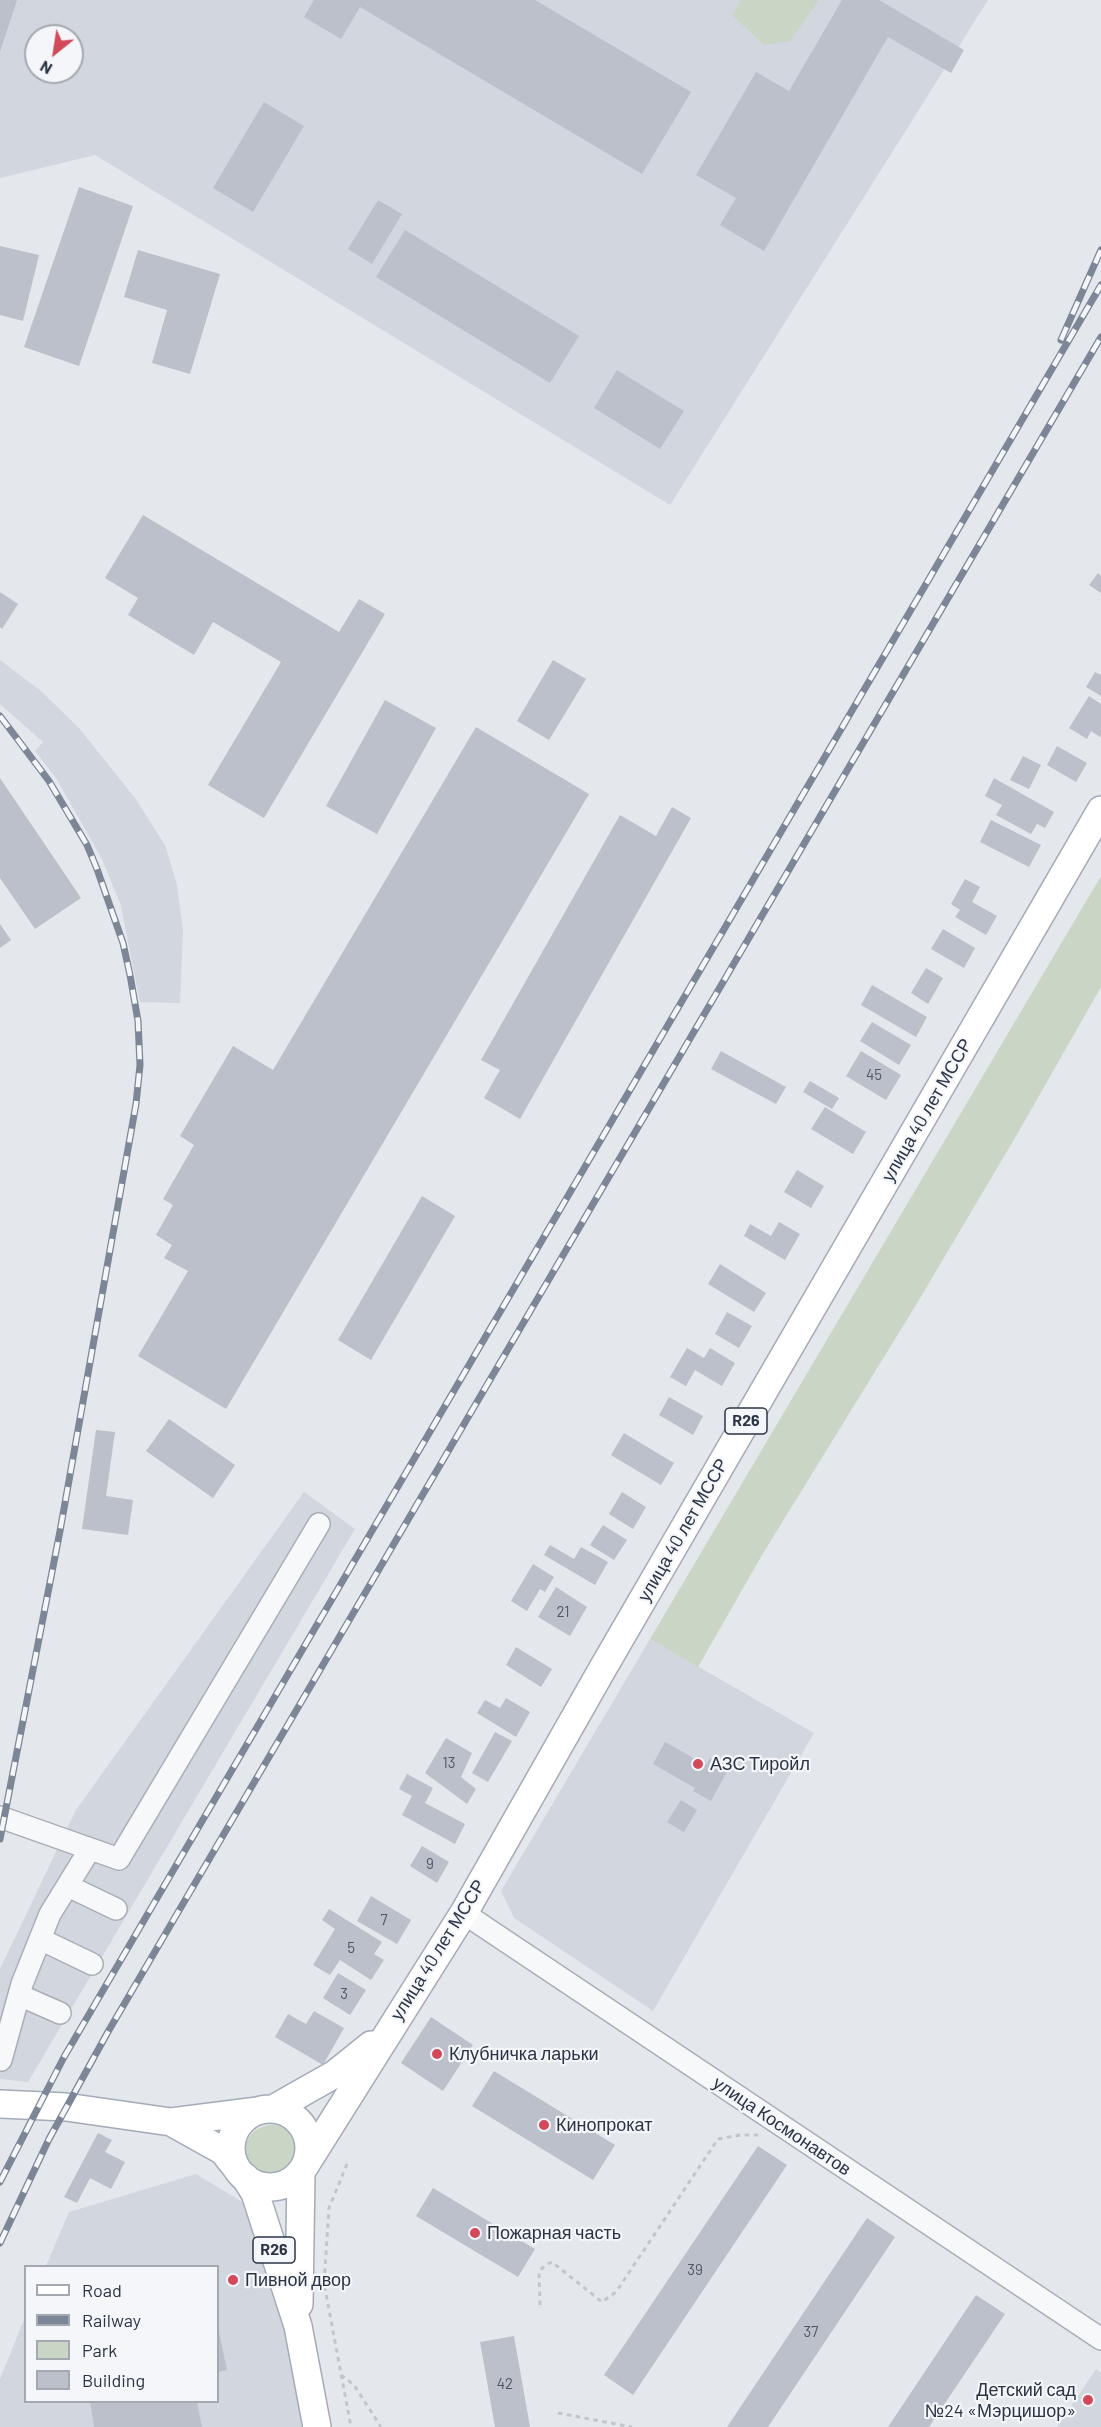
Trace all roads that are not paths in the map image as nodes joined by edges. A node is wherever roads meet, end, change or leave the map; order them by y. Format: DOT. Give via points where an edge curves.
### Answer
graph roads {
  1 [pos="1101,810"];
  2 [pos="319,1524"];
  3 [pos="0,1817"];
  4 [pos="90,1849"];
  5 [pos="68,1886"];
  6 [pos="116,1910"];
  7 [pos="465,1911"];
  8 [pos="40,1939"];
  9 [pos="92,1964"];
  10 [pos="18,1995"];
  11 [pos="60,2013"];
  12 [pos="388,2031"];
  13 [pos="1,2060"];
  14 [pos="0,2103"];
  15 [pos="266,2110"];
  16 [pos="171,2122"];
  17 [pos="303,2168"];
  18 [pos="241,2173"];
  19 [pos="298,2326"];
  20 [pos="1101,2339"];
  21 [pos="317,2427"];
  1 -- 7 [label="main road, улица 40 лет МССР / R26"];
  2 -- 4 [label="street" via="119,1859"];
  3 -- 4 [label="street"];
  4 -- 5 [label="street"];
  5 -- 6 [label="street"];
  5 -- 8 [label="street"];
  7 -- 12 [label="main road, улица 40 лет МССР / R26"];
  7 -- 20 [label="street, улица Космонавтов"];
  8 -- 9 [label="street"];
  8 -- 10 [label="street"];
  10 -- 11 [label="street"];
  10 -- 13 [label="street"];
  12 -- 15 [label="main road, улица 40 лет МССР / R26" via="335,2074"];
  12 -- 17 [label="main road, улица 40 лет МССР / R26"];
  14 -- 16 [label="main road" via="66,2107"];
  15 -- 16 [label="main road"];
  15 -- 17 [label="main road" via="293,2116 306,2133 309,2154"];
  15 -- 18 [label="main road" via="241,2123 232,2142 232,2156"];
  16 -- 18 [label="main road" via="223,2151"];
  17 -- 18 [label="main road" via="284,2184 274,2186 264,2186"];
  17 -- 19 [label="main road, R26"];
  18 -- 19 [label="main road, R26" via="255,2193"];
  19 -- 21 [label="main road, R26"];
}
